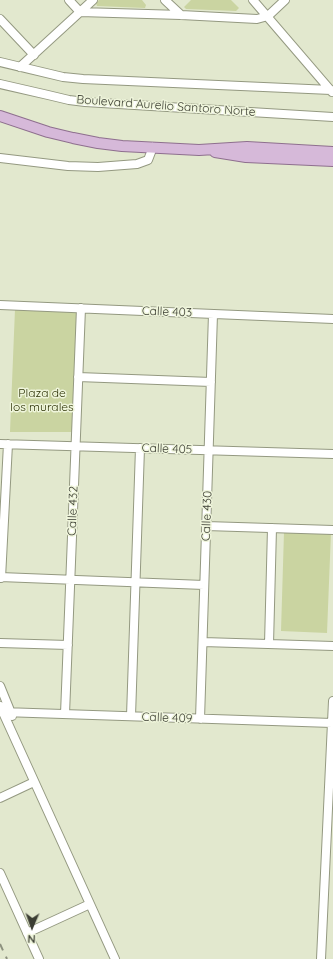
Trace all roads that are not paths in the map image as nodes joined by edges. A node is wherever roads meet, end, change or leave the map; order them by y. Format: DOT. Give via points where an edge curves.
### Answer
graph roads {
  1 [pos="69,0"];
  2 [pos="94,0"];
  3 [pos="165,0"];
  4 [pos="253,0"];
  5 [pos="286,0"];
  6 [pos="80,12"];
  7 [pos="181,15"];
  8 [pos="268,16"];
  9 [pos="0,19"];
  10 [pos="34,55"];
  11 [pos="0,62"];
  12 [pos="20,67"];
  13 [pos="0,84"];
  14 [pos="332,91"];
  15 [pos="0,116"];
  16 [pos="333,117"];
  17 [pos="154,147"];
  18 [pos="199,150"];
  19 [pos="333,152"];
  20 [pos="0,158"];
  21 [pos="333,161"];
  22 [pos="0,305"];
  23 [pos="81,308"];
  24 [pos="213,314"];
  25 [pos="333,319"];
  26 [pos="78,377"];
  27 [pos="211,382"];
  28 [pos="4,444"];
  29 [pos="75,446"];
  30 [pos="140,448"];
  31 [pos="209,450"];
  32 [pos="333,454"];
  33 [pos="206,526"];
  34 [pos="272,528"];
  35 [pos="333,530"];
  36 [pos="0,578"];
  37 [pos="70,580"];
  38 [pos="135,583"];
  39 [pos="204,585"];
  40 [pos="203,642"];
  41 [pos="0,643"];
  42 [pos="268,644"];
  43 [pos="68,645"];
  44 [pos="333,646"];
  45 [pos="0,686"];
  46 [pos="333,701"];
  47 [pos="1,709"];
  48 [pos="12,713"];
  49 [pos="65,714"];
  50 [pos="131,716"];
  51 [pos="200,719"];
  52 [pos="332,723"];
  53 [pos="10,729"];
  54 [pos="34,782"];
  55 [pos="0,798"];
  56 [pos="0,873"];
  57 [pos="90,904"];
  58 [pos="28,933"];
  59 [pos="40,959"];
  60 [pos="115,959"];
  61 [pos="321,959"];
  1 -- 6 [label="street"];
  2 -- 6 [label="street"];
  3 -- 7 [label="street"];
  4 -- 8 [label="street"];
  5 -- 8 [label="street"];
  6 -- 7 [label="street"];
  6 -- 10 [label="street"];
  7 -- 8 [label="street" via="257,19"];
  8 -- 14 [label="street"];
  9 -- 10 [label="street"];
  10 -- 12 [label="street"];
  11 -- 12 [label="street, Boulevard Aurelio Santoro Norte"];
  12 -- 14 [label="street, Boulevard Aurelio Santoro Norte" via="83,79"];
  13 -- 16 [label="street, Boulevard Aurelio Santoro Norte" via="84,102"];
  15 -- 17 [label="main road" via="73,138 122,146"];
  17 -- 18 [label="main road"];
  17 -- 20 [label="street" via="148,160 137,164 98,167"];
  18 -- 19 [label="main road" via="247,147"];
  18 -- 21 [label="main road" via="246,157"];
  22 -- 23 [label="street, Calle 403"];
  23 -- 24 [label="street, Calle 403"];
  23 -- 26 [label="street, Calle 432"];
  24 -- 25 [label="street, Calle 403"];
  24 -- 27 [label="street, Calle 430"];
  26 -- 27 [label="street"];
  26 -- 29 [label="street, Calle 432"];
  27 -- 31 [label="street, Calle 430"];
  28 -- 29 [label="street, Calle 405"];
  28 -- 36 [label="street"];
  29 -- 30 [label="street, Calle 405"];
  29 -- 37 [label="street, Calle 432"];
  30 -- 31 [label="street, Calle 405"];
  30 -- 38 [label="street"];
  31 -- 32 [label="street, Calle 405"];
  31 -- 33 [label="street, Calle 430"];
  33 -- 34 [label="street"];
  33 -- 39 [label="street, Calle 430"];
  34 -- 35 [label="street"];
  34 -- 42 [label="street"];
  36 -- 37 [label="street"];
  37 -- 38 [label="street"];
  37 -- 43 [label="street, Calle 432"];
  38 -- 39 [label="street"];
  38 -- 50 [label="street"];
  39 -- 40 [label="street, Calle 430"];
  40 -- 42 [label="street"];
  40 -- 51 [label="street, Calle 430"];
  41 -- 43 [label="street"];
  42 -- 44 [label="street"];
  43 -- 49 [label="street, Calle 432"];
  45 -- 48 [label="street"];
  46 -- 52 [label="street"];
  47 -- 48 [label="street, Calle 409"];
  47 -- 53 [label="street"];
  48 -- 49 [label="street, Calle 409"];
  48 -- 53 [label="street"];
  49 -- 50 [label="street, Calle 409"];
  50 -- 51 [label="street, Calle 409"];
  51 -- 52 [label="street, Calle 409"];
  52 -- 61 [label="street"];
  53 -- 54 [label="street"];
  54 -- 55 [label="street"];
  54 -- 57 [label="street"];
  56 -- 58 [label="street"];
  57 -- 58 [label="street"];
  57 -- 60 [label="street"];
  58 -- 59 [label="street"];
}
